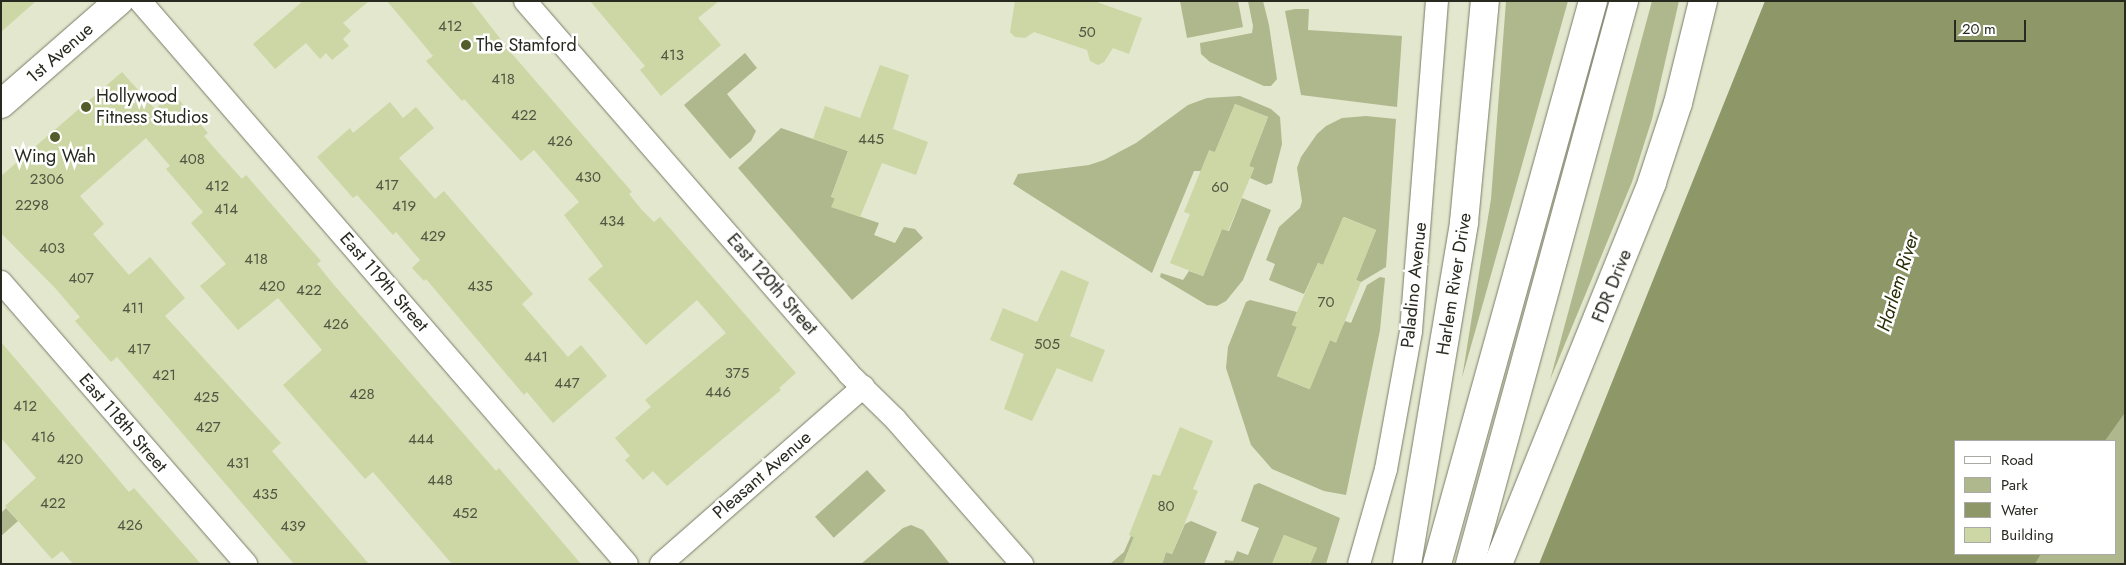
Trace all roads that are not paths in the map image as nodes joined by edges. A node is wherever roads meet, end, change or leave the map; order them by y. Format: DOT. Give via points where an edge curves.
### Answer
graph roads {
  1 [pos="119,1"];
  2 [pos="140,1"];
  3 [pos="525,1"];
  4 [pos="1437,1"];
  5 [pos="1484,1"];
  6 [pos="1593,1"];
  7 [pos="1624,1"];
  8 [pos="1703,1"];
  9 [pos="1,104"];
  10 [pos="1,282"];
  11 [pos="863,387"];
  12 [pos="246,564"];
  13 [pos="627,564"];
  14 [pos="661,564"];
  15 [pos="1022,564"];
  16 [pos="1359,564"];
  17 [pos="1407,564"];
  18 [pos="1437,564"];
  19 [pos="1470,564"];
  20 [pos="1498,564"];
  1 -- 9 [label="main road, 1st Avenue"];
  2 -- 13 [label="street, East 119th Street"];
  3 -- 11 [label="street, East 120th Street"];
  4 -- 16 [label="street, Paladino Avenue" via="1411,331 1386,469"];
  5 -- 17 [label="main road, Harlem River Drive" via="1464,222"];
  6 -- 18 [label="main road"];
  7 -- 19 [label="main road"];
  8 -- 20 [label="main road, FDR Drive" via="1678,103 1652,182"];
  10 -- 12 [label="street, East 118th Street"];
  11 -- 14 [label="street, Pleasant Avenue"];
  11 -- 15 [label="street, East 120th Street"];
}
